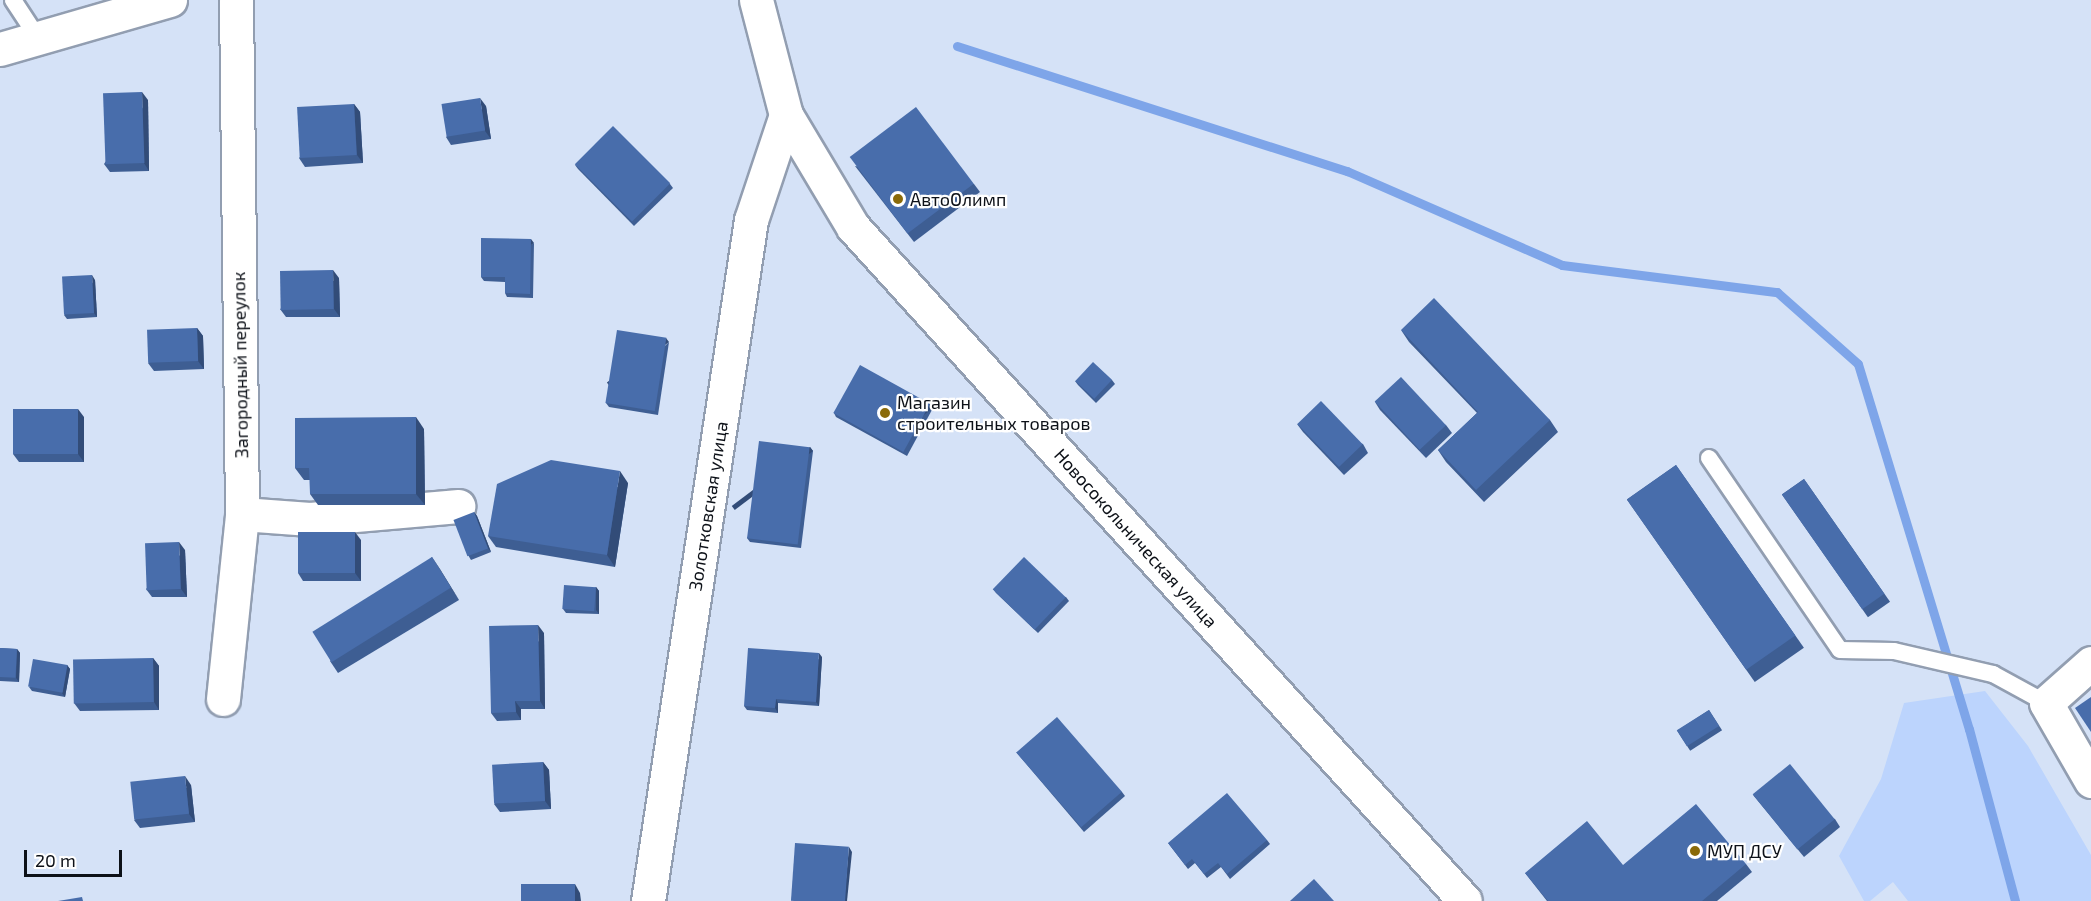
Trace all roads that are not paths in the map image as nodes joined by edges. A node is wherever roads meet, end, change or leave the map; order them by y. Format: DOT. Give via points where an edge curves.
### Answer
graph roads {
  1 [pos="13,0"];
  2 [pos="170,0"];
  3 [pos="236,0"];
  4 [pos="756,0"];
  5 [pos="38,38"];
  6 [pos="0,49"];
  7 [pos="786,115"];
  8 [pos="1709,458"];
  9 [pos="458,506"];
  10 [pos="242,514"];
  11 [pos="2091,663"];
  12 [pos="223,699"];
  13 [pos="2046,703"];
  14 [pos="2091,781"];
  15 [pos="648,901"];
  16 [pos="1465,901"];
  1 -- 5 [label="lane"];
  2 -- 5 [label="street"];
  3 -- 10 [label="street, Загородный переулок"];
  4 -- 7 [label="street, Новосокольническая улица"];
  5 -- 6 [label="street"];
  7 -- 15 [label="street, Золотковская улица" via="751,219"];
  7 -- 16 [label="street, Новосокольническая улица" via="853,227"];
  8 -- 13 [label="lane" via="1840,650 1893,651 1993,674"];
  9 -- 10 [label="street" via="310,519"];
  10 -- 12 [label="street, Загородный переулок"];
  11 -- 13 [label="street"];
  13 -- 14 [label="street"];
}
